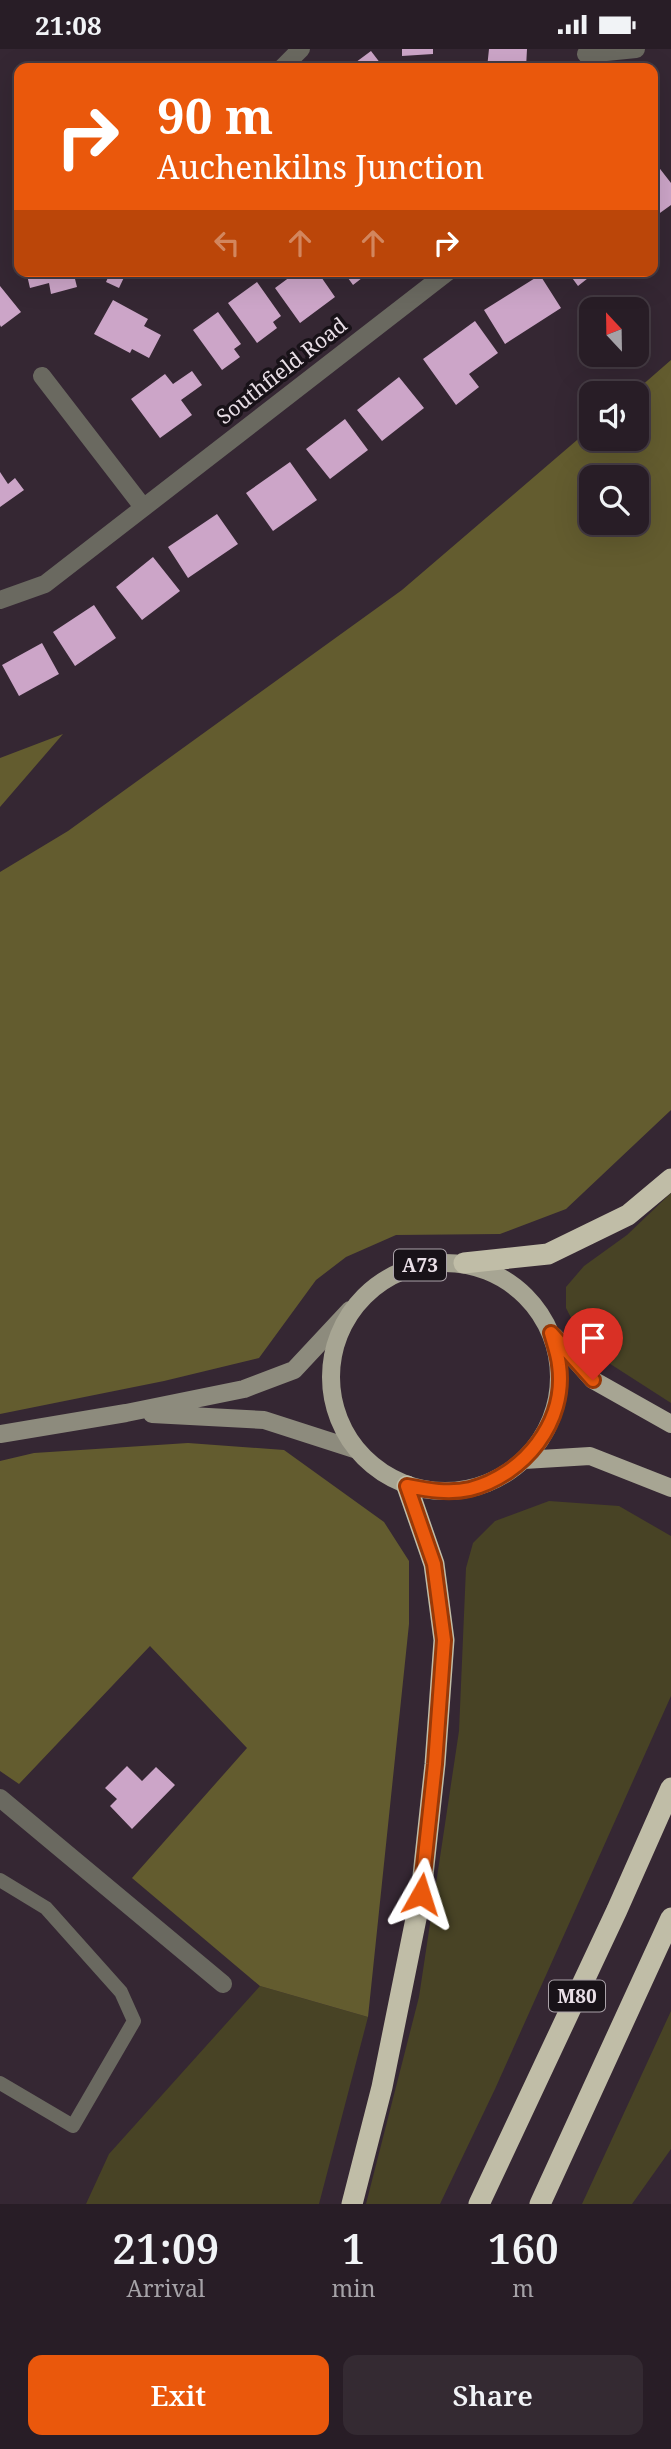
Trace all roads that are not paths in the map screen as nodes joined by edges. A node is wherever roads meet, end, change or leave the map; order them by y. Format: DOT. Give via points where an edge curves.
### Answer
graph roads {
  1 [pos="301,49"];
  2 [pos="636,49"];
  3 [pos="586,57"];
  4 [pos="287,63"];
  5 [pos="441,277"];
  6 [pos="42,376"];
  7 [pos="143,507"];
  8 [pos="0,600"];
  9 [pos="671,1178"];
  10 [pos="464,1263"];
  11 [pos="350,1310"];
  12 [pos="551,1333"];
  13 [pos="126,1413"];
  14 [pos="671,1424"];
  15 [pos="0,1434"];
  16 [pos="354,1449"];
  17 [pos="524,1461"];
  18 [pos="407,1486"];
  19 [pos="671,1488"];
  20 [pos="671,1788"];
  21 [pos="0,1798"];
  22 [pos="0,1880"];
  23 [pos="671,1918"];
  24 [pos="223,1984"];
  25 [pos="0,2083"];
  26 [pos="352,2204"];
  27 [pos="480,2204"];
  28 [pos="540,2204"];
  1 -- 4 [label="street"];
  2 -- 3 [label="street"];
  5 -- 7 [label="street, Southfield Road"];
  6 -- 7 [label="street"];
  7 -- 8 [label="street, Southfield Road" via="45,584"];
  9 -- 10 [label="highway" via="628,1215 548,1254"];
  10 -- 11 [label="main road, A73" via="431,1262 400,1271 373,1287"];
  10 -- 12 [label="main road, A73" via="500,1276 531,1300"];
  11 -- 13 [label="main road" via="294,1370 244,1389"];
  11 -- 16 [label="main road, A73" via="334,1343 329,1380 336,1417"];
  12 -- 14 [label="main road, A73" via="593,1380"];
  12 -- 17 [label="main road, A73" via="559,1367 557,1401 545,1433"];
  13 -- 15 [label="main road"];
  13 -- 16 [label="main road" via="264,1420"];
  16 -- 18 [label="main road, A73" via="378,1471"];
  17 -- 18 [label="main road, A73" via="498,1479 469,1489 438,1492"];
  17 -- 19 [label="main road, A73" via="590,1456"];
  18 -- 26 [label="highway" via="434,1564 444,1640 435,1764 421,1894 382,2087"];
  20 -- 27 [label="highway, M80"];
  21 -- 24 [label="street"];
  22 -- 25 [label="lane" via="46,1908 121,1991 134,2021 73,2126"];
  23 -- 28 [label="highway, M80"];
}
